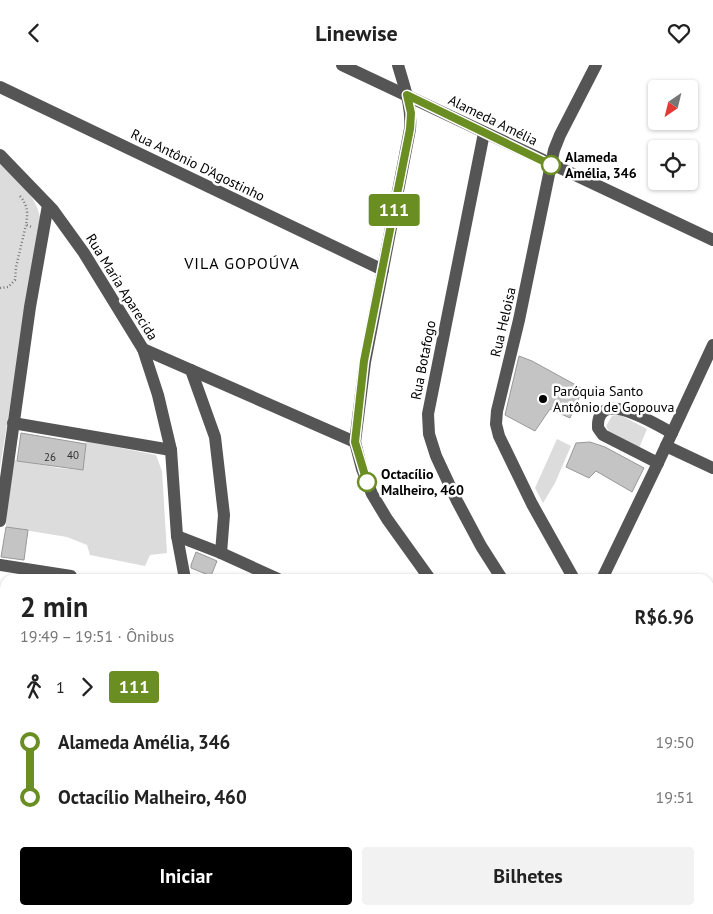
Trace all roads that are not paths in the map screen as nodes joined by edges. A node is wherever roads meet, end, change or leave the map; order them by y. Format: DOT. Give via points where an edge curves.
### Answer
graph roads {
  1 [pos="342,65"];
  2 [pos="398,65"];
  3 [pos="596,65"];
  4 [pos="0,87"];
  5 [pos="407,95"];
  6 [pos="484,133"];
  7 [pos="0,155"];
  8 [pos="551,165"];
  9 [pos="48,205"];
  10 [pos="713,240"];
  11 [pos="383,270"];
  12 [pos="713,345"];
  13 [pos="143,349"];
  14 [pos="191,370"];
  15 [pos="13,423"];
  16 [pos="672,433"];
  17 [pos="355,442"];
  18 [pos="666,446"];
  19 [pos="171,450"];
  20 [pos="658,463"];
  21 [pos="713,468"];
  22 [pos="3,482"];
  23 [pos="0,515"];
  24 [pos="177,536"];
  25 [pos="221,553"];
  26 [pos="0,565"];
  27 [pos="57,574"];
  28 [pos="184,574"];
  29 [pos="267,574"];
  30 [pos="426,574"];
  31 [pos="499,574"];
  32 [pos="571,574"];
  33 [pos="604,574"];
  1 -- 5 [label="street, Alameda Amélia"];
  2 -- 5 [label="street"];
  3 -- 8 [label="street, Rua Heloisa" via="560,135"];
  4 -- 11 [label="street, Rua Antônio D'Agostinho"];
  5 -- 6 [label="street, Alameda Amélia"];
  5 -- 11 [label="street" via="410,129"];
  6 -- 8 [label="street, Alameda Amélia"];
  6 -- 31 [label="street, Rua Botafogo" via="428,414 429,434 436,457"];
  7 -- 9 [label="street, Rua Maria Aparecida"];
  8 -- 10 [label="street, Alameda Amélia"];
  8 -- 32 [label="street, Rua Heloisa" via="496,424 532,504"];
  9 -- 13 [label="street, Rua Maria Aparecida" via="84,253"];
  9 -- 15 [label="street"];
  11 -- 17 [label="street" via="364,361"];
  12 -- 16 [label="street"];
  13 -- 14 [label="street"];
  13 -- 19 [label="street, Rua Maria Aparecida"];
  14 -- 17 [label="street"];
  14 -- 25 [label="street" via="215,437 224,515"];
  15 -- 19 [label="street"];
  15 -- 22 [label="street"];
  16 -- 18 [label="street"];
  16 -- 20 [label="street" via="621,408 608,408 601,414 598,428 603,435"];
  17 -- 30 [label="street" via="372,494"];
  18 -- 20 [label="street"];
  18 -- 21 [label="street"];
  19 -- 24 [label="street, Rua Maria Aparecida"];
  20 -- 33 [label="street"];
  22 -- 23 [label="street"];
  24 -- 25 [label="street"];
  24 -- 28 [label="street, Rua Maria Aparecida"];
  25 -- 29 [label="street"];
  26 -- 27 [label="street"];
}
